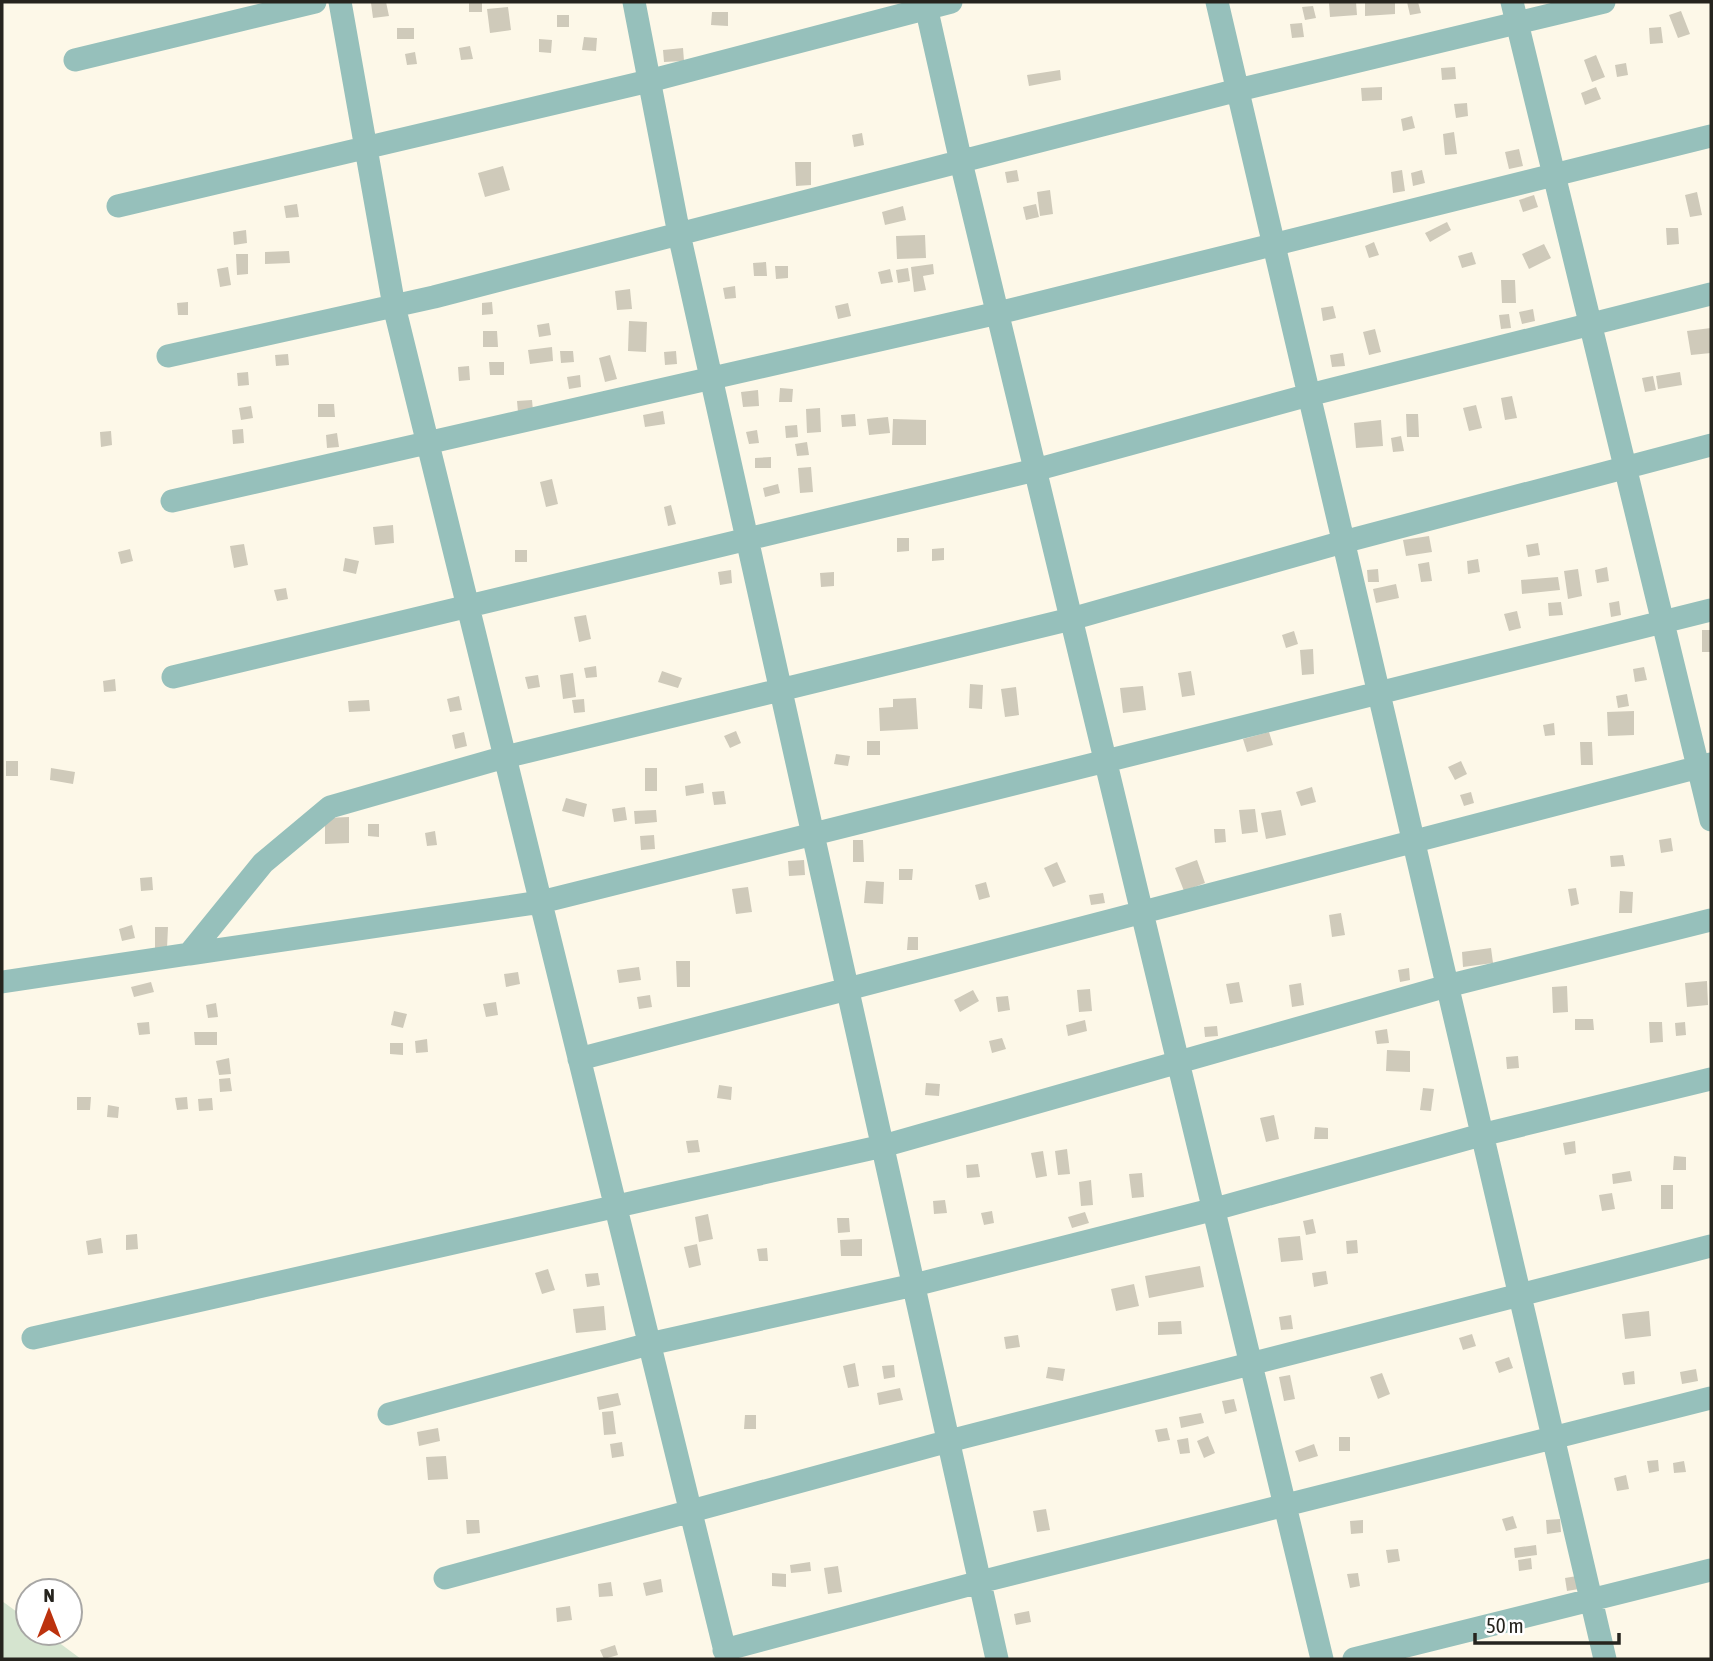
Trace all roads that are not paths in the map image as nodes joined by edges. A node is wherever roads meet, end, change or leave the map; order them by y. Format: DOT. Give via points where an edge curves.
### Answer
graph roads {
  1 [pos="315,2"];
  2 [pos="340,2"];
  3 [pos="634,2"];
  4 [pos="951,2"];
  5 [pos="1217,2"];
  6 [pos="1604,2"];
  7 [pos="926,5"];
  8 [pos="1514,12"];
  9 [pos="75,60"];
  10 [pos="649,81"];
  11 [pos="1238,90"];
  12 [pos="1711,136"];
  13 [pos="366,149"];
  14 [pos="961,162"];
  15 [pos="1554,174"];
  16 [pos="118,206"];
  17 [pos="679,234"];
  18 [pos="1274,245"];
  19 [pos="1711,294"];
  20 [pos="394,306"];
  21 [pos="998,313"];
  22 [pos="1591,326"];
  23 [pos="169,356"];
  24 [pos="711,376"];
  25 [pos="1309,395"];
  26 [pos="428,443"];
  27 [pos="1711,446"];
  28 [pos="1626,468"];
  29 [pos="1035,470"];
  30 [pos="172,501"];
  31 [pos="747,537"];
  32 [pos="1343,542"];
  33 [pos="468,604"];
  34 [pos="1711,610"];
  35 [pos="1071,620"];
  36 [pos="1663,622"];
  37 [pos="173,677"];
  38 [pos="781,690"];
  39 [pos="1379,695"];
  40 [pos="505,757"];
  41 [pos="1105,762"];
  42 [pos="1705,765"];
  43 [pos="1711,820"];
  44 [pos="813,835"];
  45 [pos="1413,842"];
  46 [pos="541,902"];
  47 [pos="1142,914"];
  48 [pos="1711,920"];
  49 [pos="189,954"];
  50 [pos="2,982"];
  51 [pos="1447,986"];
  52 [pos="847,987"];
  53 [pos="579,1059"];
  54 [pos="1178,1065"];
  55 [pos="1711,1079"];
  56 [pos="1481,1135"];
  57 [pos="883,1146"];
  58 [pos="616,1209"];
  59 [pos="1215,1209"];
  60 [pos="1711,1246"];
  61 [pos="914,1285"];
  62 [pos="1518,1295"];
  63 [pos="33,1338"];
  64 [pos="649,1343"];
  65 [pos="1252,1364"];
  66 [pos="1711,1398"];
  67 [pos="388,1414"];
  68 [pos="1552,1438"];
  69 [pos="949,1441"];
  70 [pos="1286,1507"];
  71 [pos="691,1513"];
  72 [pos="1711,1570"];
  73 [pos="446,1578"];
  74 [pos="980,1582"];
  75 [pos="1591,1601"];
  76 [pos="725,1655"];
  77 [pos="997,1659"];
  78 [pos="1322,1659"];
  79 [pos="1354,1659"];
  80 [pos="1605,1659"];
  1 -- 9 [label="street"];
  2 -- 13 [label="street"];
  3 -- 10 [label="street"];
  4 -- 7 [label="street"];
  5 -- 11 [label="street"];
  6 -- 8 [label="street"];
  7 -- 10 [label="street"];
  7 -- 14 [label="street"];
  8 -- 11 [label="street"];
  8 -- 15 [label="street"];
  10 -- 13 [label="street"];
  10 -- 17 [label="street"];
  11 -- 14 [label="street"];
  11 -- 18 [label="street"];
  12 -- 15 [label="street"];
  13 -- 16 [label="street"];
  13 -- 20 [label="street"];
  14 -- 17 [label="street"];
  14 -- 21 [label="street"];
  15 -- 18 [label="street"];
  15 -- 22 [label="street"];
  17 -- 20 [label="street"];
  17 -- 24 [label="street"];
  18 -- 21 [label="street"];
  18 -- 25 [label="street"];
  19 -- 22 [label="street"];
  20 -- 23 [label="street"];
  20 -- 26 [label="street"];
  21 -- 24 [label="street"];
  21 -- 29 [label="street"];
  22 -- 25 [label="street"];
  22 -- 28 [label="street"];
  24 -- 26 [label="street"];
  24 -- 31 [label="street"];
  25 -- 29 [label="street"];
  25 -- 32 [label="street"];
  26 -- 30 [label="street"];
  26 -- 33 [label="street"];
  27 -- 28 [label="street"];
  28 -- 32 [label="street"];
  28 -- 36 [label="street"];
  29 -- 31 [label="street"];
  29 -- 35 [label="street"];
  31 -- 33 [label="street"];
  31 -- 38 [label="street"];
  32 -- 35 [label="street"];
  32 -- 39 [label="street"];
  33 -- 37 [label="street"];
  33 -- 40 [label="street"];
  34 -- 36 [label="street"];
  35 -- 38 [label="street"];
  35 -- 41 [label="street"];
  36 -- 39 [label="street"];
  36 -- 42 [label="street"];
  38 -- 40 [label="street"];
  38 -- 44 [label="street"];
  39 -- 41 [label="street"];
  39 -- 45 [label="street"];
  40 -- 46 [label="street"];
  40 -- 49 [label="street" via="330,807 263,863"];
  41 -- 44 [label="street"];
  41 -- 47 [label="street"];
  42 -- 43 [label="street"];
  42 -- 45 [label="street"];
  44 -- 46 [label="street"];
  44 -- 52 [label="street"];
  45 -- 47 [label="street"];
  45 -- 51 [label="street"];
  46 -- 49 [label="street"];
  46 -- 53 [label="street"];
  47 -- 52 [label="street"];
  47 -- 54 [label="street"];
  48 -- 51 [label="street"];
  49 -- 50 [label="street"];
  51 -- 54 [label="street"];
  51 -- 56 [label="street"];
  52 -- 53 [label="street"];
  52 -- 57 [label="street"];
  53 -- 58 [label="street"];
  54 -- 57 [label="street"];
  54 -- 59 [label="street"];
  55 -- 56 [label="street"];
  56 -- 59 [label="street"];
  56 -- 62 [label="street"];
  57 -- 58 [label="street"];
  57 -- 61 [label="street"];
  58 -- 63 [label="street"];
  58 -- 64 [label="street"];
  59 -- 61 [label="street"];
  59 -- 65 [label="street"];
  60 -- 62 [label="street"];
  61 -- 64 [label="street"];
  61 -- 69 [label="street"];
  62 -- 65 [label="street"];
  62 -- 68 [label="street"];
  64 -- 67 [label="street"];
  64 -- 71 [label="street"];
  65 -- 69 [label="street"];
  65 -- 70 [label="street"];
  66 -- 68 [label="street"];
  68 -- 70 [label="street"];
  68 -- 75 [label="street"];
  69 -- 71 [label="street"];
  69 -- 74 [label="street"];
  70 -- 74 [label="street"];
  70 -- 78 [label="street"];
  71 -- 73 [label="street"];
  71 -- 76 [label="street"];
  72 -- 75 [label="street"];
  74 -- 76 [label="street"];
  74 -- 77 [label="street"];
  75 -- 79 [label="street"];
  75 -- 80 [label="street"];
}
